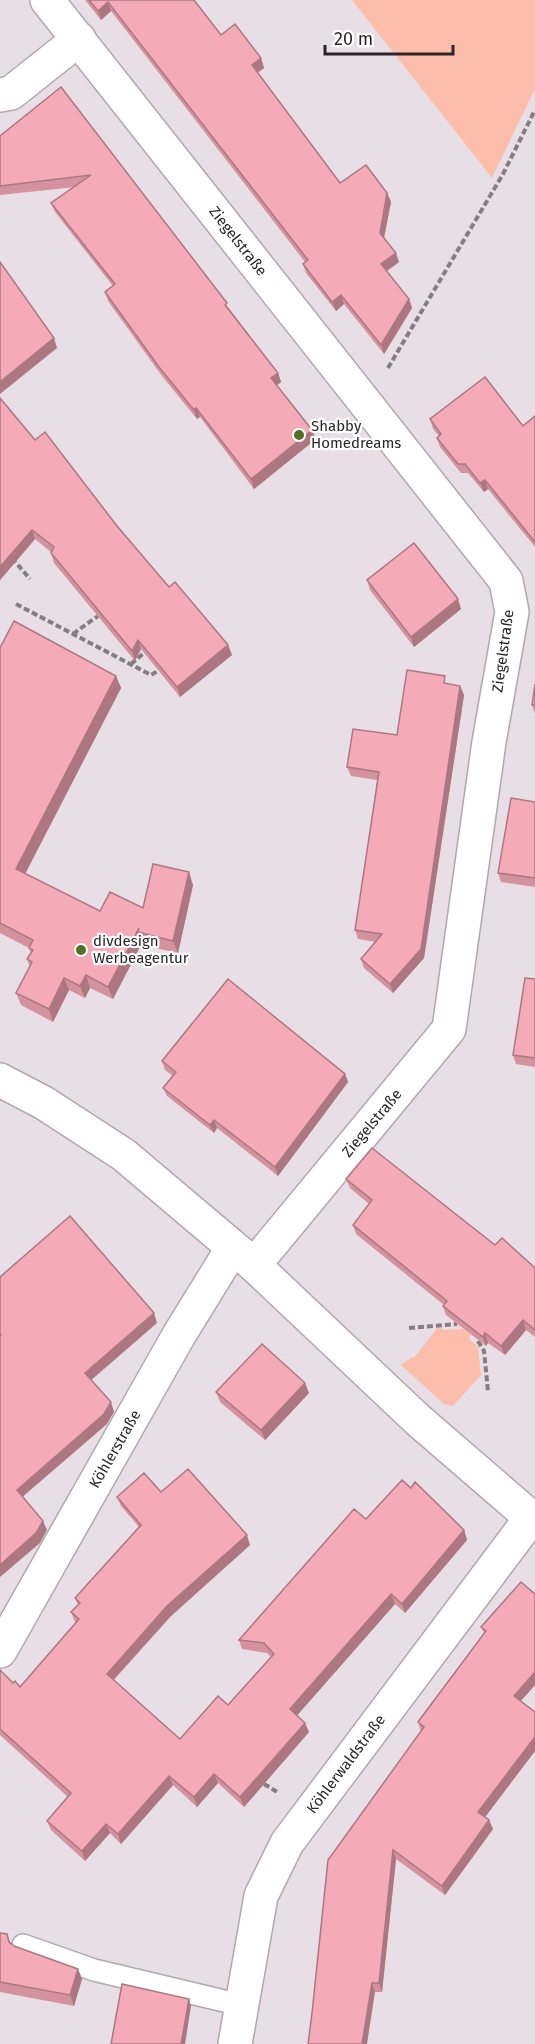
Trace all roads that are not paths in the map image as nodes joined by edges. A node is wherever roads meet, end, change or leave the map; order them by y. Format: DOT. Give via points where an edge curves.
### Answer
graph roads {
  1 [pos="47,0"];
  2 [pos="79,39"];
  3 [pos="0,95"];
  4 [pos="0,1080"];
  5 [pos="243,1257"];
  6 [pos="533,1520"];
  7 [pos="0,1651"];
  8 [pos="23,1945"];
  9 [pos="242,2005"];
  10 [pos="235,2044"];
  1 -- 2 [label="street, Ziegelstraße"];
  2 -- 3 [label="street" via="11,93"];
  2 -- 5 [label="street, Ziegelstraße" via="506,581 512,612 489,742 449,1029"];
  4 -- 5 [label="street" via="44,1103 124,1155"];
  5 -- 6 [label="street" via="418,1420"];
  5 -- 7 [label="street, Köhlerstraße" via="173,1346"];
  6 -- 9 [label="street, Köhlerwaldstraße" via="287,1843 261,1896"];
  8 -- 9 [label="lane" via="93,1970"];
  9 -- 10 [label="street, Köhlerwaldstraße"];
}
